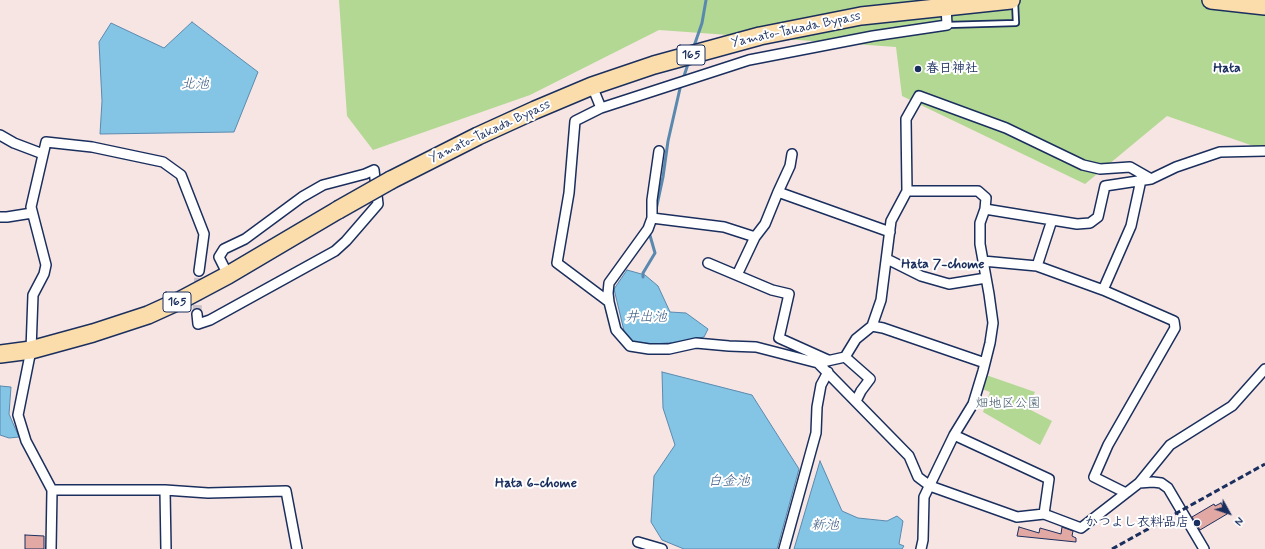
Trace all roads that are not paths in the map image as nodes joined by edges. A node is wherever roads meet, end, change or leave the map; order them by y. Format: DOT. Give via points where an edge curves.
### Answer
graph roads {
  1 [pos="1013,0"];
  2 [pos="1211,0"];
  3 [pos="946,6"];
  4 [pos="1265,6"];
  5 [pos="947,25"];
  6 [pos="592,86"];
  7 [pos="601,108"];
  8 [pos="0,135"];
  9 [pos="659,151"];
  10 [pos="1265,151"];
  11 [pos="43,154"];
  12 [pos="792,154"];
  13 [pos="1151,179"];
  14 [pos="1141,180"];
  15 [pos="907,191"];
  16 [pos="778,192"];
  17 [pos="985,209"];
  18 [pos="32,213"];
  19 [pos="0,217"];
  20 [pos="652,218"];
  21 [pos="1052,220"];
  22 [pos="890,232"];
  23 [pos="755,237"];
  24 [pos="887,260"];
  25 [pos="983,261"];
  26 [pos="708,263"];
  27 [pos="1037,266"];
  28 [pos="200,271"];
  29 [pos="228,275"];
  30 [pos="737,275"];
  31 [pos="986,278"];
  32 [pos="1103,290"];
  33 [pos="609,302"];
  34 [pos="197,314"];
  35 [pos="872,326"];
  36 [pos="32,350"];
  37 [pos="0,354"];
  38 [pos="845,357"];
  39 [pos="828,360"];
  40 [pos="818,363"];
  41 [pos="985,363"];
  42 [pos="1265,369"];
  43 [pos="828,372"];
  44 [pos="856,401"];
  45 [pos="954,435"];
  46 [pos="1139,483"];
  47 [pos="930,486"];
  48 [pos="52,490"];
  49 [pos="165,490"];
  50 [pos="1126,493"];
  51 [pos="1044,514"];
  52 [pos="638,542"];
  53 [pos="51,549"];
  54 [pos="166,549"];
  55 [pos="298,549"];
  56 [pos="662,549"];
  57 [pos="784,549"];
  58 [pos="921,549"];
  59 [pos="1203,549"];
  1 -- 3 [label="highway, Yamato-Takada Bypass / 165"];
  1 -- 5 [label="lane" via="1016,23"];
  2 -- 4 [label="highway"];
  3 -- 5 [label="street"];
  3 -- 6 [label="highway, Yamato-Takada Bypass / 165" via="861,16 760,36 654,65"];
  5 -- 7 [label="street" via="749,60"];
  6 -- 7 [label="street"];
  6 -- 29 [label="highway, Yamato-Takada Bypass / 165, bridge" via="478,136 391,180"];
  7 -- 33 [label="street" via="575,121 569,193 557,263"];
  8 -- 11 [label="street"];
  9 -- 20 [label="street"];
  10 -- 13 [label="street" via="1220,152 1176,167"];
  11 -- 18 [label="street" via="31,206"];
  11 -- 28 [label="street" via="46,142 92,147 163,162 181,175 204,234"];
  12 -- 16 [label="street" via="790,166"];
  13 -- 14 [label="street"];
  13 -- 15 [label="street" via="1130,167 1100,169 1083,165 1006,128 919,96 906,119"];
  14 -- 21 [label="street" via="1105,186 1098,218 1090,223 1077,224"];
  14 -- 32 [label="street" via="1131,226"];
  15 -- 17 [label="street" via="978,191 986,198"];
  15 -- 22 [label="street" via="891,221"];
  16 -- 22 [label="street"];
  16 -- 23 [label="street" via="765,224"];
  17 -- 21 [label="street"];
  17 -- 25 [label="street" via="980,223"];
  18 -- 19 [label="street"];
  18 -- 36 [label="street" via="46,265 33,295"];
  20 -- 23 [label="street" via="724,227"];
  20 -- 33 [label="street" via="648,228 609,283"];
  21 -- 27 [label="street"];
  22 -- 24 [label="street"];
  23 -- 30 [label="street"];
  24 -- 31 [label="street" via="921,276 949,284"];
  24 -- 35 [label="street" via="881,300"];
  25 -- 27 [label="street"];
  25 -- 31 [label="street"];
  26 -- 30 [label="street"];
  27 -- 32 [label="street"];
  29 -- 34 [label="street" via="219,257 224,249 245,239 302,197 323,185 374,170 378,204 335,251 210,320 198,324"];
  29 -- 36 [label="highway, Yamato-Takada Bypass / 165" via="148,315 93,334"];
  30 -- 39 [label="street" via="772,290 790,294 779,338"];
  31 -- 41 [label="street" via="993,323"];
  32 -- 50 [label="street" via="1174,321 1175,328 1108,445 1094,477"];
  33 -- 40 [label="street" via="616,330 630,346 669,349 696,343 756,347"];
  35 -- 38 [label="street" via="856,339"];
  35 -- 41 [label="street"];
  36 -- 37 [label="highway, Yamato-Takada Bypass / 165"];
  36 -- 48 [label="street" via="18,415 26,441"];
  38 -- 39 [label="street"];
  38 -- 44 [label="street" via="870,379"];
  39 -- 40 [label="street"];
  40 -- 43 [label="street"];
  41 -- 45 [label="street" via="973,404"];
  42 -- 46 [label="street" via="1232,406 1170,445"];
  43 -- 44 [label="street"];
  43 -- 57 [label="street" via="821,385 816,433"];
  44 -- 47 [label="street" via="909,456 918,477"];
  45 -- 47 [label="street"];
  45 -- 51 [label="street" via="1049,478"];
  46 -- 50 [label="street"];
  46 -- 59 [label="street" via="1161,483 1168,488"];
  47 -- 51 [label="street" via="1017,517"];
  47 -- 58 [label="street" via="924,497 924,540"];
  48 -- 49 [label="street"];
  48 -- 53 [label="street"];
  49 -- 54 [label="street"];
  49 -- 55 [label="street" via="208,493 286,491"];
  50 -- 51 [label="street" via="1081,528"];
  52 -- 56 [label="street"];
}
